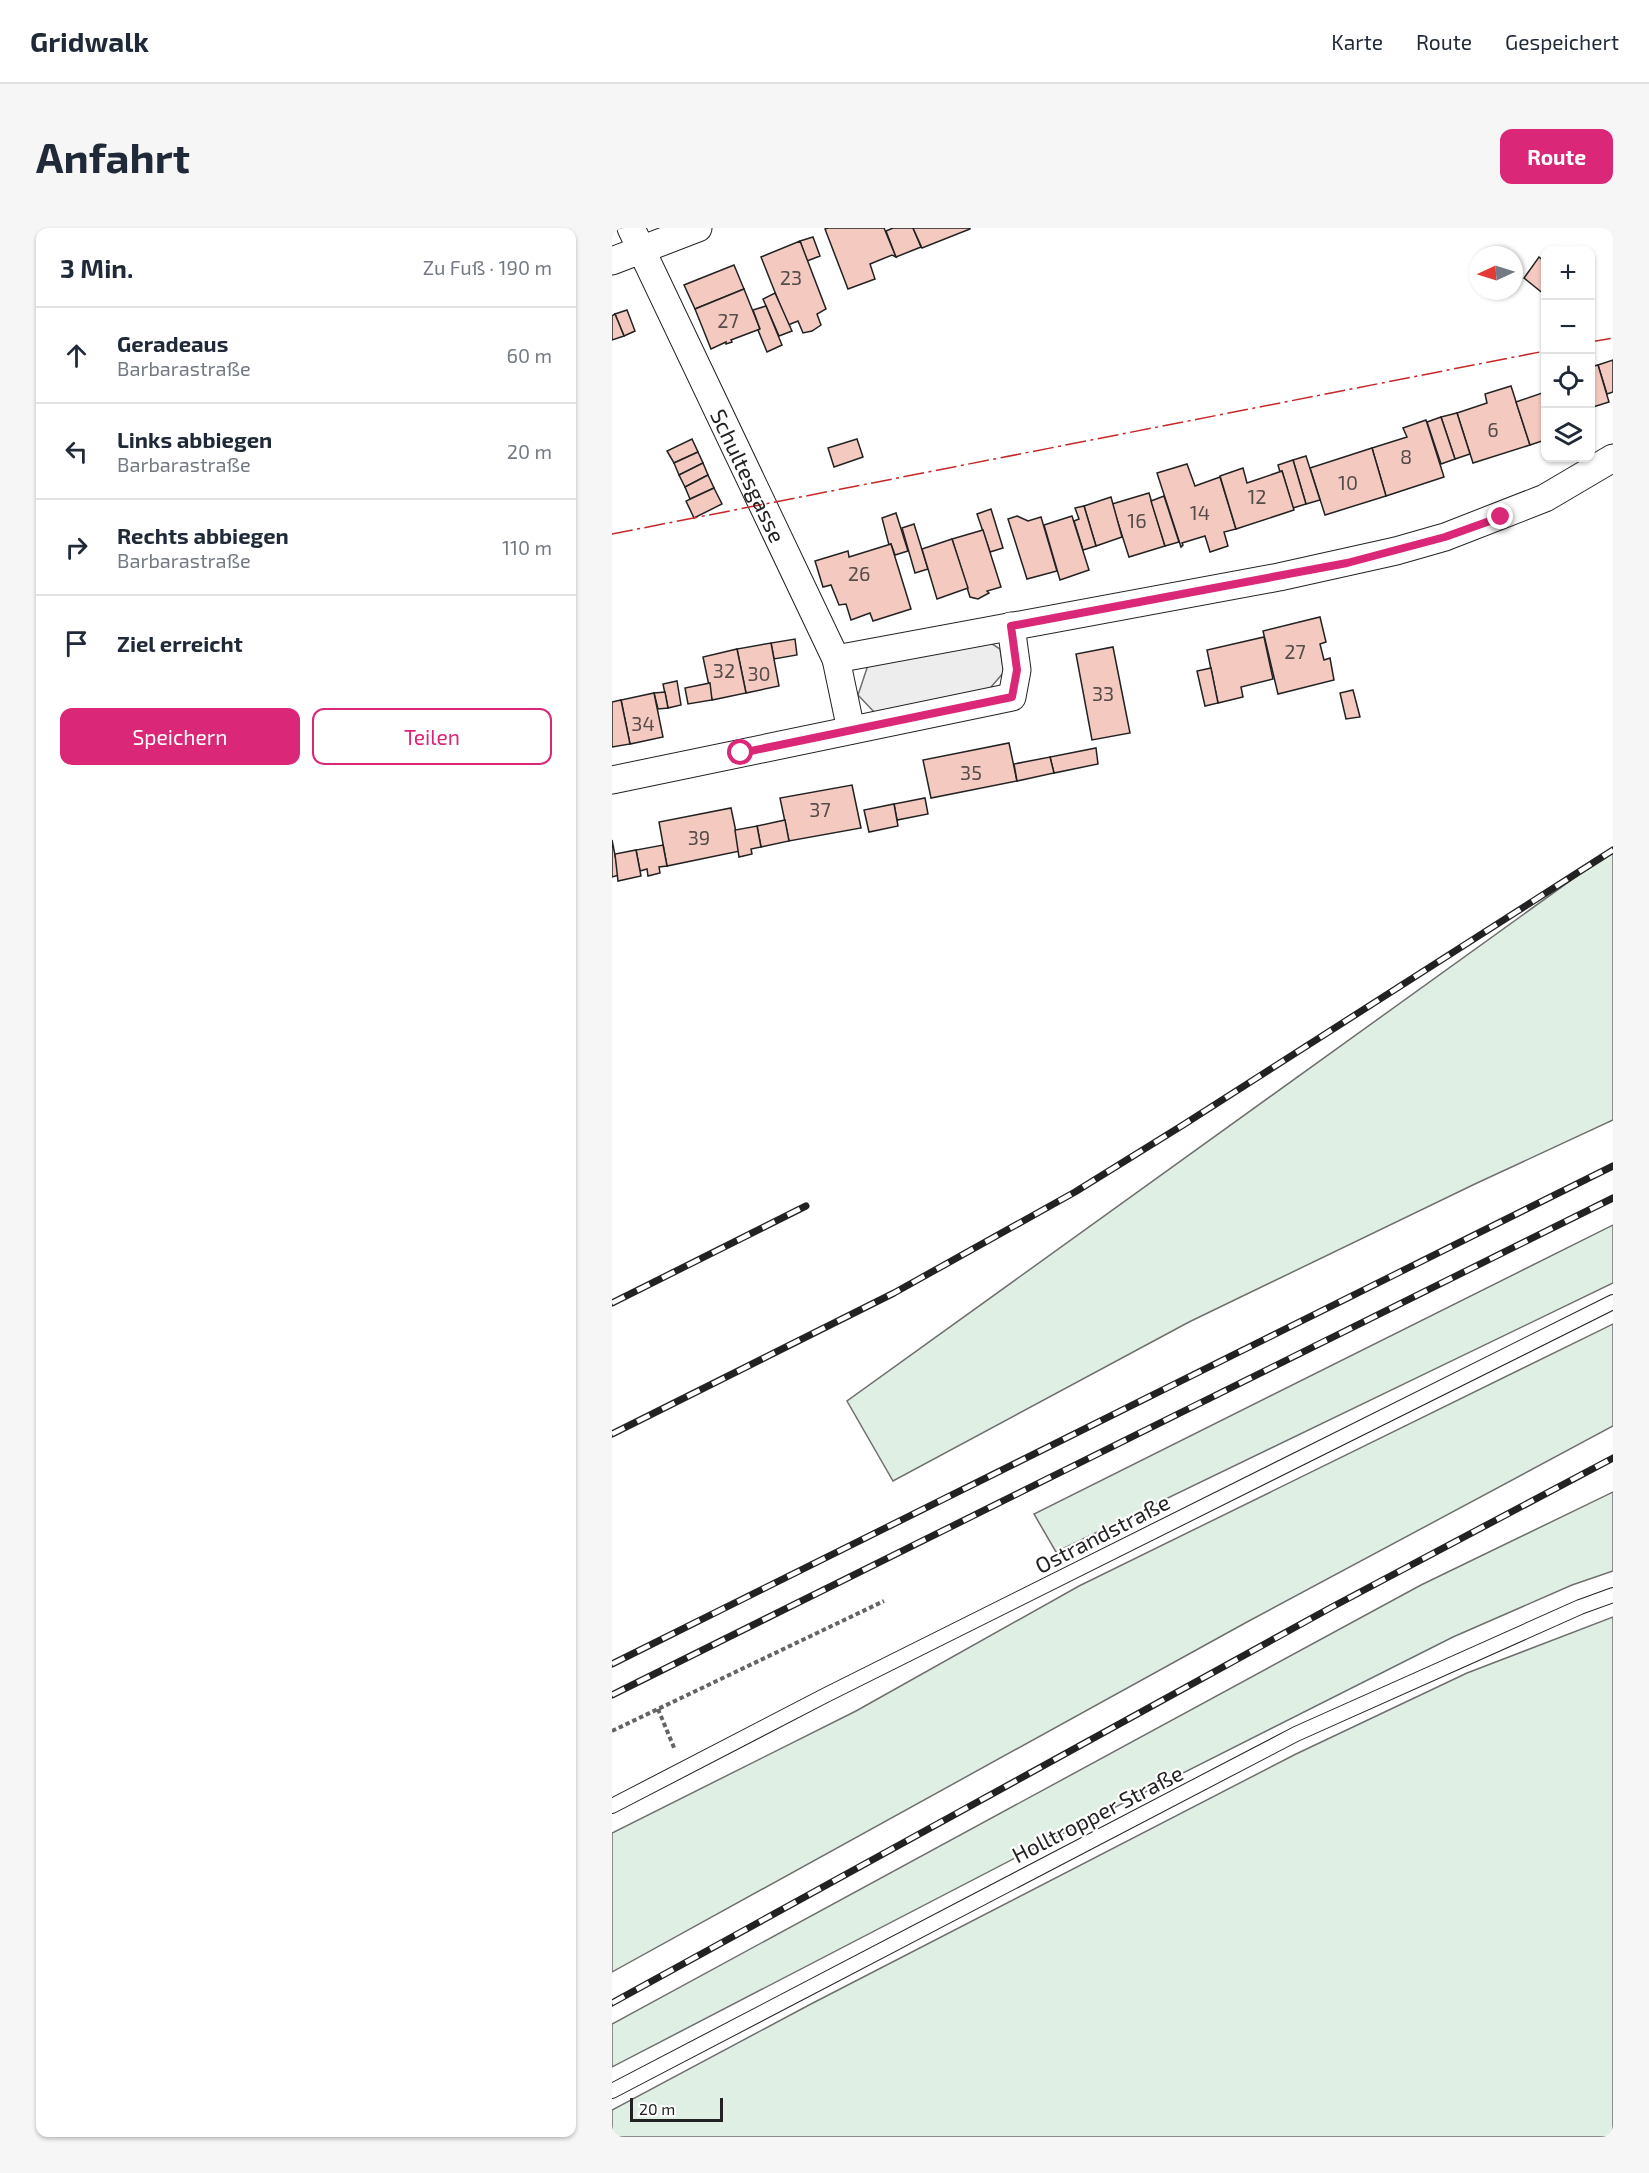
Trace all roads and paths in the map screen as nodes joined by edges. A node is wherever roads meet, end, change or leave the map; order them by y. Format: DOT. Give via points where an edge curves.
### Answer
graph roads {
  1 [pos="698,228"];
  2 [pos="636,239"];
  3 [pos="612,261"];
  4 [pos="1613,458"];
  5 [pos="1011,626"];
  6 [pos="836,659"];
  7 [pos="851,730"];
  8 [pos="612,780"];
  9 [pos="1613,1302"];
  10 [pos="1613,1596"];
  11 [pos="884,1601"];
  12 [pos="658,1709"];
  13 [pos="612,1731"];
  14 [pos="683,1769"];
  15 [pos="612,1806"];
  16 [pos="612,2091"];
  1 -- 2 [label="street"];
  2 -- 3 [label="street"];
  2 -- 6 [label="street, Schultesgasse"];
  4 -- 5 [label="street" via="1545,498 1445,537 1279,577"];
  5 -- 6 [label="street"];
  5 -- 7 [label="street" via="1017,670 1012,697"];
  6 -- 7 [label="street, Schultesgasse"];
  7 -- 8 [label="street"];
  9 -- 14 [label="lane, Ostrandstraße"];
  10 -- 16 [label="lane, Holltropper Straße" via="1296,1734"];
  11 -- 12 [label="path"];
  12 -- 13 [label="path"];
  12 -- 14 [label="path"];
  14 -- 15 [label="lane, Ostrandstraße"];
}
